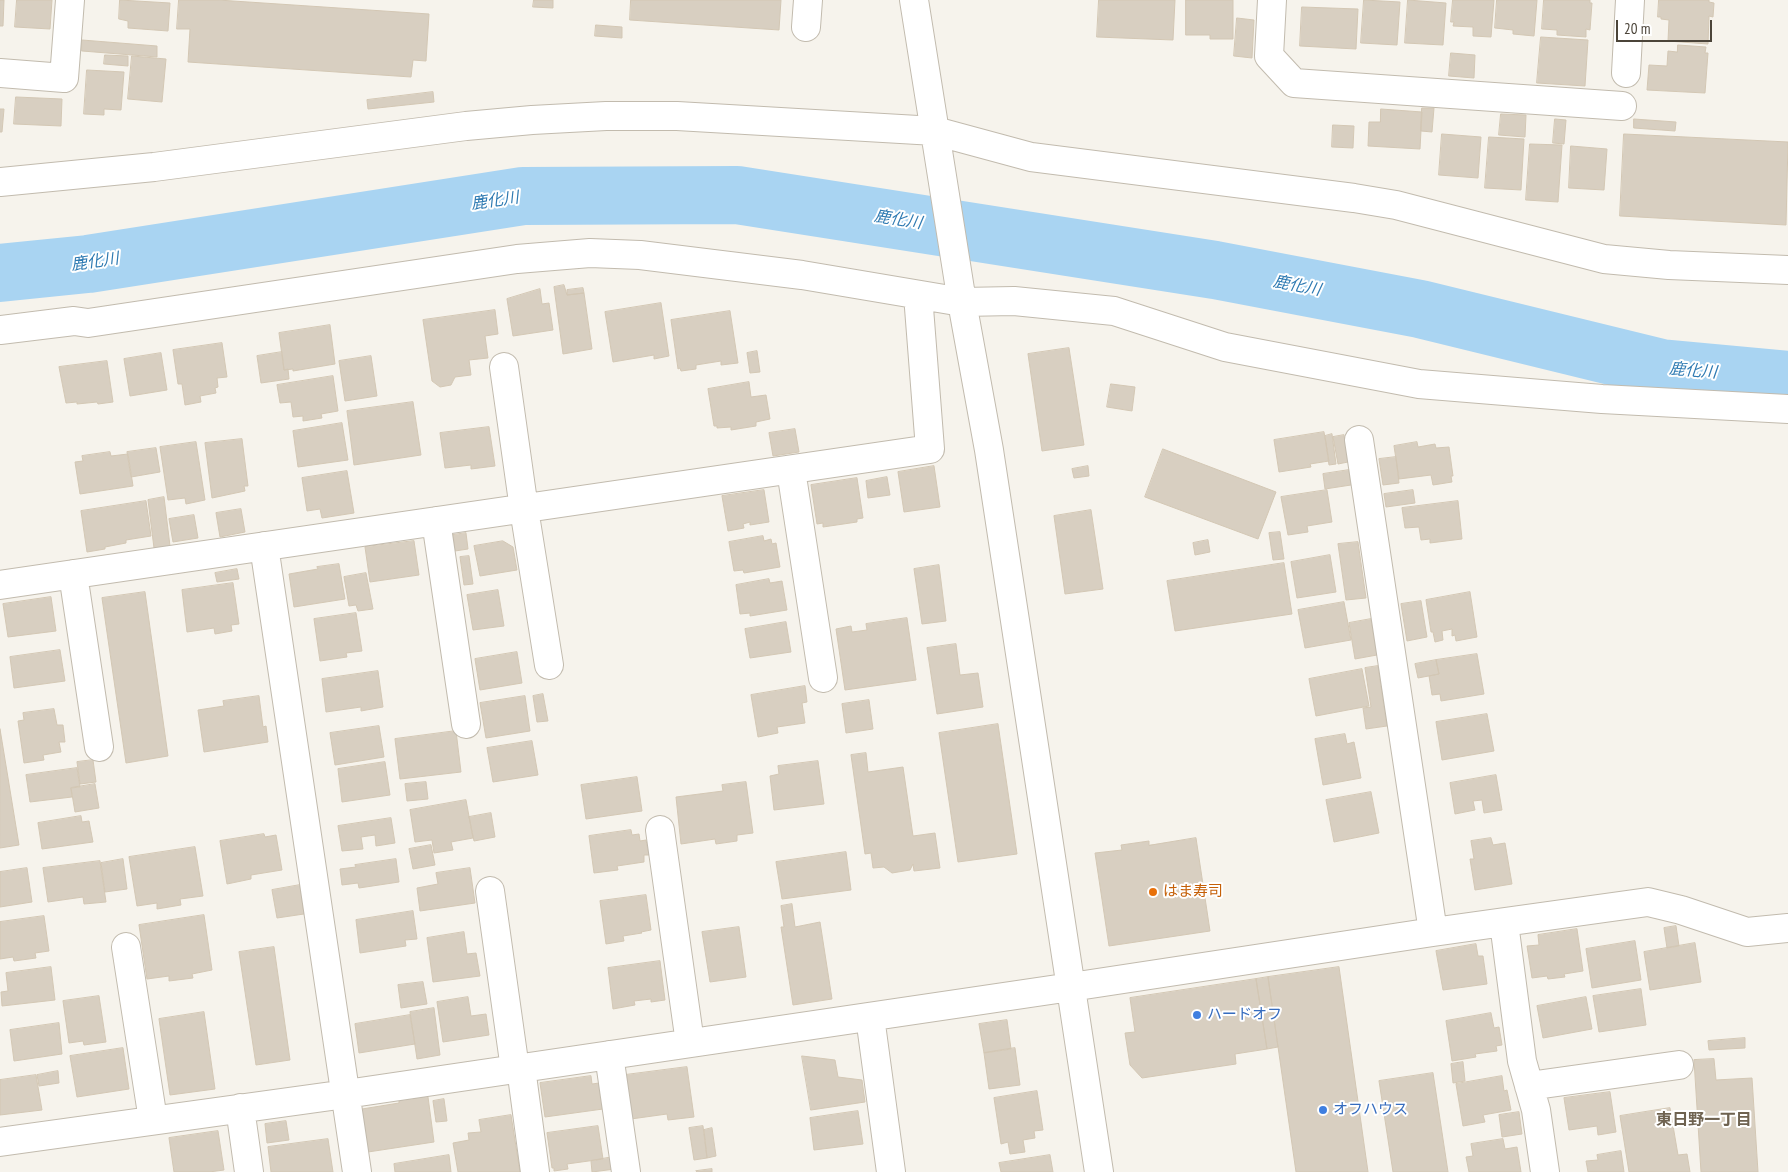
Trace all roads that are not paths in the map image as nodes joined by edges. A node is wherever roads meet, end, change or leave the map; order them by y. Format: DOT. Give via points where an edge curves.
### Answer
graph roads {
  1 [pos="70,0"];
  2 [pos="808,0"];
  3 [pos="914,0"];
  4 [pos="1272,0"];
  5 [pos="1630,0"];
  6 [pos="806,27"];
  7 [pos="0,73"];
  8 [pos="1626,73"];
  9 [pos="1622,106"];
  10 [pos="935,131"];
  11 [pos="0,182"];
  12 [pos="1788,270"];
  13 [pos="918,295"];
  14 [pos="962,296"];
  15 [pos="0,330"];
  16 [pos="504,367"];
  17 [pos="1788,408"];
  18 [pos="1359,440"];
  19 [pos="791,470"];
  20 [pos="524,509"];
  21 [pos="436,521"];
  22 [pos="264,546"];
  23 [pos="74,574"];
  24 [pos="0,585"];
  25 [pos="549,665"];
  26 [pos="823,678"];
  27 [pos="466,724"];
  28 [pos="98,747"];
  29 [pos="660,830"];
  30 [pos="490,891"];
  31 [pos="1504,923"];
  32 [pos="1788,928"];
  33 [pos="1433,932"];
  34 [pos="126,947"];
  35 [pos="1071,987"];
  36 [pos="870,1017"];
  37 [pos="690,1043"];
  38 [pos="609,1055"];
  39 [pos="1679,1065"];
  40 [pos="518,1068"];
  41 [pos="1529,1086"];
  42 [pos="346,1094"];
  43 [pos="240,1108"];
  44 [pos="153,1120"];
  45 [pos="0,1142"];
  46 [pos="249,1172"];
  47 [pos="357,1172"];
  48 [pos="535,1172"];
  49 [pos="626,1172"];
  50 [pos="892,1172"];
  51 [pos="1099,1172"];
  52 [pos="1544,1172"];
  1 -- 7 [label="street" via="64,78"];
  2 -- 6 [label="street"];
  3 -- 10 [label="street"];
  4 -- 9 [label="street" via="1269,56 1294,83"];
  5 -- 8 [label="street"];
  10 -- 11 [label="street" via="677,116 532,120 154,167"];
  10 -- 12 [label="street" via="1031,157 1396,205 1604,258 1669,265"];
  10 -- 14 [label="street"];
  13 -- 14 [label="street"];
  13 -- 15 [label="street" via="802,275 640,255 590,253 517,259 88,323 74,321"];
  13 -- 19 [label="street" via="930,449"];
  14 -- 17 [label="street" via="1114,312 1225,347 1419,384 1602,399"];
  14 -- 35 [label="street" via="989,450"];
  16 -- 20 [label="street"];
  18 -- 33 [label="street"];
  19 -- 20 [label="street"];
  19 -- 26 [label="street"];
  20 -- 21 [label="street"];
  20 -- 25 [label="street"];
  21 -- 22 [label="street"];
  21 -- 27 [label="street"];
  22 -- 23 [label="street"];
  22 -- 42 [label="street"];
  23 -- 24 [label="street"];
  23 -- 28 [label="street"];
  29 -- 37 [label="street"];
  30 -- 40 [label="street"];
  31 -- 32 [label="street" via="1648,902 1747,932"];
  31 -- 33 [label="street"];
  31 -- 41 [label="street" via="1522,1061"];
  33 -- 35 [label="street"];
  34 -- 44 [label="street"];
  35 -- 36 [label="street"];
  35 -- 51 [label="street"];
  36 -- 37 [label="street"];
  36 -- 50 [label="street"];
  37 -- 38 [label="street"];
  38 -- 40 [label="street"];
  38 -- 49 [label="street"];
  39 -- 41 [label="street"];
  40 -- 42 [label="street"];
  40 -- 48 [label="street"];
  41 -- 52 [label="street" via="1536,1110"];
  42 -- 43 [label="street"];
  42 -- 47 [label="street"];
  43 -- 44 [label="street"];
  43 -- 46 [label="street"];
  44 -- 45 [label="street"];
}
